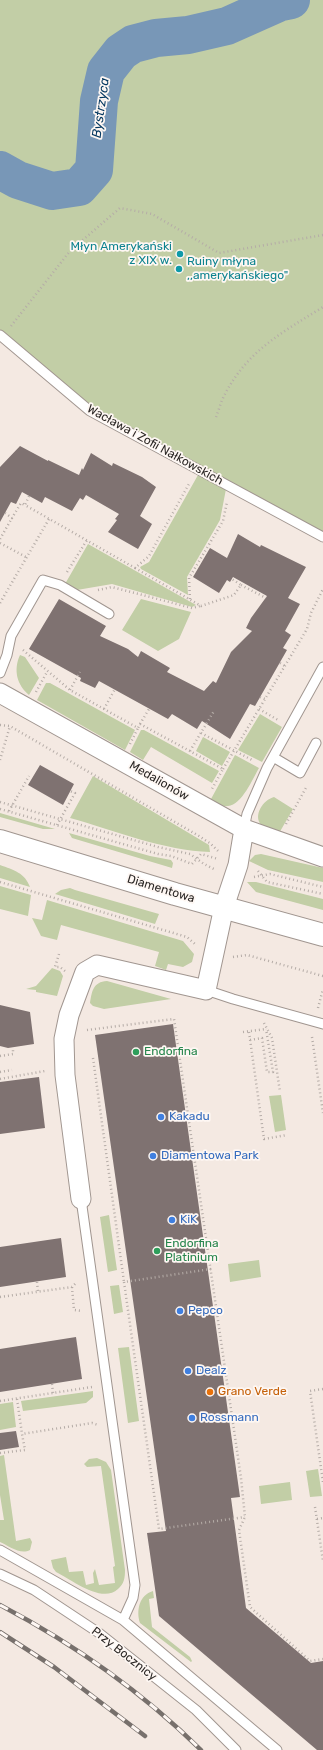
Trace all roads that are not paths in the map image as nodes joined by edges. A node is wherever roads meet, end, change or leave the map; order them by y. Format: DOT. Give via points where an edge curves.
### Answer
graph roads {
  1 [pos="1,336"];
  2 [pos="323,537"];
  3 [pos="109,614"];
  4 [pos="323,667"];
  5 [pos="0,673"];
  6 [pos="0,693"];
  7 [pos="316,743"];
  8 [pos="273,757"];
  9 [pos="244,829"];
  10 [pos="0,840"];
  11 [pos="323,857"];
  12 [pos="224,907"];
  13 [pos="323,935"];
  14 [pos="206,990"];
  15 [pos="323,1024"];
  16 [pos="80,1199"];
  17 [pos="0,1550"];
  18 [pos="0,1574"];
  19 [pos="123,1620"];
  20 [pos="236,1750"];
  21 [pos="277,1750"];
  1 -- 2 [label="lane, Wacława i Zofii Nałkowskich" via="90,411"];
  3 -- 5 [label="lane" via="60,585 43,580 11,636"];
  4 -- 8 [label="lane"];
  6 -- 9 [label="street, Medalionów"];
  7 -- 8 [label="lane" via="300,773"];
  8 -- 9 [label="lane" via="247,814"];
  9 -- 11 [label="street, Medalionów"];
  9 -- 12 [label="street" via="238,865"];
  10 -- 12 [label="street, Diamentowa"];
  12 -- 13 [label="street, Diamentowa"];
  12 -- 14 [label="street"];
  14 -- 15 [label="lane"];
  14 -- 16 [label="street" via="97,965 86,972 69,1015 64,1039 65,1075"];
  16 -- 19 [label="lane" via="135,1585 133,1598"];
  17 -- 19 [label="lane"];
  18 -- 20 [label="lane, Przy Bocznicy" via="34,1590 99,1633 196,1710"];
  19 -- 21 [label="lane"];
}
